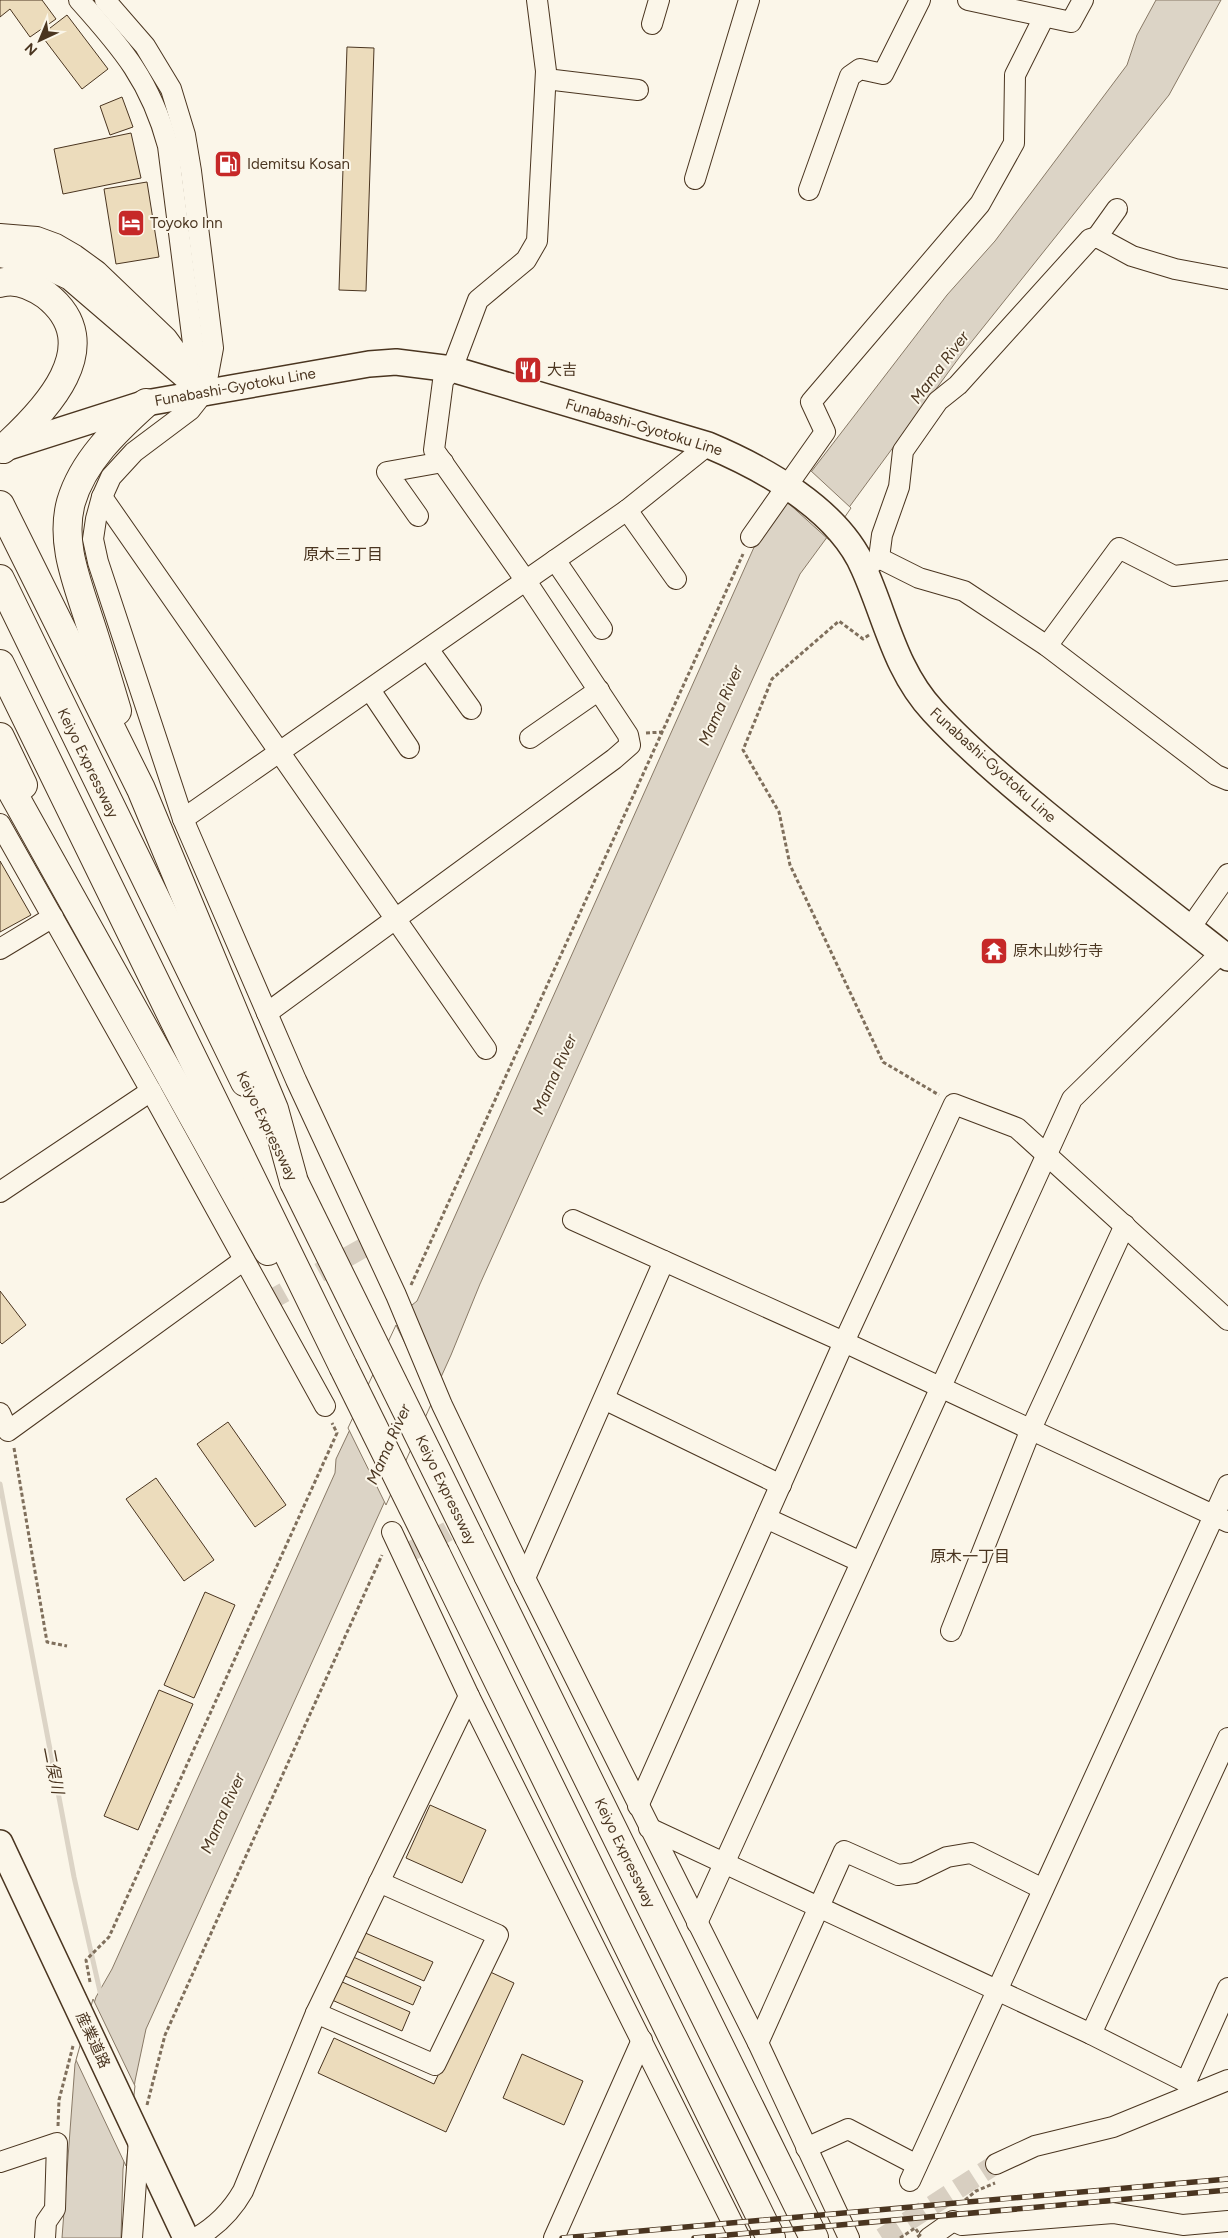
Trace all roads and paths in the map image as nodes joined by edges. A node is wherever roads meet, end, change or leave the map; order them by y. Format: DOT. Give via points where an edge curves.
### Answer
graph roads {
  1 [pos="79,0"];
  2 [pos="105,0"];
  3 [pos="537,0"];
  4 [pos="659,0"];
  5 [pos="749,0"];
  6 [pos="920,0"];
  7 [pos="968,0"];
  8 [pos="1083,0"];
  9 [pos="1044,17"];
  10 [pos="652,24"];
  11 [pos="546,79"];
  12 [pos="638,90"];
  13 [pos="695,179"];
  14 [pos="809,190"];
  15 [pos="1117,209"];
  16 [pos="0,234"];
  17 [pos="1097,237"];
  18 [pos="0,253"];
  19 [pos="1228,279"];
  20 [pos="0,283"];
  21 [pos="452,369"];
  22 [pos="205,391"];
  23 [pos="146,403"];
  24 [pos="708,445"];
  25 [pos="2,449"];
  26 [pos="443,462"];
  27 [pos="789,486"];
  28 [pos="102,497"];
  29 [pos="0,505"];
  30 [pos="627,510"];
  31 [pos="418,516"];
  32 [pos="751,537"];
  33 [pos="555,560"];
  34 [pos="872,563"];
  35 [pos="1228,570"];
  36 [pos="0,579"];
  37 [pos="676,579"];
  38 [pos="526,581"];
  39 [pos="884,626"];
  40 [pos="602,629"];
  41 [pos="1047,646"];
  42 [pos="428,649"];
  43 [pos="0,664"];
  44 [pos="370,690"];
  45 [pos="599,690"];
  46 [pos="471,709"];
  47 [pos="0,736"];
  48 [pos="530,738"];
  49 [pos="409,748"];
  50 [pos="279,753"];
  51 [pos="0,770"];
  52 [pos="1228,780"];
  53 [pos="141,789"];
  54 [pos="183,819"];
  55 [pos="0,824"];
  56 [pos="1228,874"];
  57 [pos="53,917"];
  58 [pos="394,918"];
  59 [pos="1190,928"];
  60 [pos="0,949"];
  61 [pos="1225,955"];
  62 [pos="124,994"];
  63 [pos="267,1013"];
  64 [pos="486,1049"];
  65 [pos="151,1091"];
  66 [pos="954,1104"];
  67 [pos="1047,1154"];
  68 [pos="294,1182"];
  69 [pos="0,1192"];
  70 [pos="572,1220"];
  71 [pos="1125,1225"];
  72 [pos="244,1260"];
  73 [pos="664,1261"];
  74 [pos="395,1293"];
  75 [pos="1228,1320"];
  76 [pos="844,1342"];
  77 [pos="343,1366"];
  78 [pos="941,1387"];
  79 [pos="604,1399"];
  80 [pos="325,1406"];
  81 [pos="0,1413"];
  82 [pos="1030,1430"];
  83 [pos="8,1432"];
  84 [pos="780,1485"];
  85 [pos="1228,1485"];
  86 [pos="766,1518"];
  87 [pos="1221,1519"];
  88 [pos="392,1532"];
  89 [pos="861,1562"];
  90 [pos="525,1578"];
  91 [pos="951,1631"];
  92 [pos="66,1646"];
  93 [pos="469,1696"];
  94 [pos="1228,1738"];
  95 [pos="638,1806"];
  96 [pos="649,1828"];
  97 [pos="0,1843"];
  98 [pos="725,1862"];
  99 [pos="379,1882"];
  100 [pos="1043,1889"];
  101 [pos="820,1908"];
  102 [pos="697,1923"];
  103 [pos="90,1984"];
  104 [pos="1228,1988"];
  105 [pos="996,1992"];
  106 [pos="316,2013"];
  107 [pos="86,2025"];
  108 [pos="1091,2034"];
  109 [pos="642,2040"];
  110 [pos="758,2043"];
  111 [pos="1228,2080"];
  112 [pos="1189,2088"];
  113 [pos="137,2136"];
  114 [pos="57,2143"];
  115 [pos="806,2148"];
  116 [pos="0,2162"];
  117 [pos="999,2172"];
  118 [pos="1228,2221"];
  119 [pos="962,2224"];
  120 [pos="45,2238"];
  121 [pos="132,2238"];
  122 [pos="186,2238"];
  123 [pos="196,2238"];
  124 [pos="554,2238"];
  125 [pos="740,2238"];
  126 [pos="771,2238"];
  127 [pos="814,2238"];
  128 [pos="849,2238"];
  129 [pos="900,2238"];
  130 [pos="916,2238"];
  131 [pos="929,2238"];
  1 -- 22 [label="street" via="125,52 153,99 161,121 168,146 194,351"];
  2 -- 22 [label="street" via="145,46 162,72 171,89 185,135 201,236 213,348"];
  3 -- 11 [label="street"];
  4 -- 10 [label="street"];
  5 -- 13 [label="street"];
  6 -- 14 [label="street" via="883,74 860,69 850,76"];
  7 -- 9 [label="street"];
  8 -- 9 [label="street" via="1071,22"];
  9 -- 27 [label="street" via="1016,75 1014,143 980,204 810,402 825,432"];
  11 -- 12 [label="street"];
  11 -- 21 [label="street" via="537,241 526,260 478,300"];
  15 -- 17 [label="street"];
  16 -- 22 [label="street" via="37,238 56,244 97,271 167,338"];
  17 -- 19 [label="street" via="1132,256 1175,269"];
  17 -- 34 [label="street" via="1090,239 958,385 938,401 903,451 899,487"];
  18 -- 22 [label="highway" via="37,260 71,276"];
  20 -- 25 [label="highway" via="20,282 36,288 52,300 64,313 73,354 57,391 26,428"];
  21 -- 22 [label="main road, Funabashi-Gyotoku Line" via="406,363 368,364"];
  21 -- 24 [label="main road, Funabashi-Gyotoku Line"];
  21 -- 26 [label="street" via="443,381 434,441 434,450"];
  22 -- 23 [label="main road, Funabashi-Gyotoku Line"];
  22 -- 28 [label="street" via="190,410 121,465"];
  23 -- 25 [label="main road, Funabashi-Gyotoku Line"];
  23 -- 53 [label="highway" via="112,434 80,481 71,502 67,536 71,564"];
  24 -- 27 [label="main road, Funabashi-Gyotoku Line"];
  24 -- 30 [label="street"];
  26 -- 31 [label="street" via="387,472"];
  26 -- 38 [label="street"];
  27 -- 32 [label="street"];
  27 -- 34 [label="main road, Funabashi-Gyotoku Line"];
  28 -- 50 [label="street"];
  28 -- 54 [label="street" via="93,539 98,562"];
  29 -- 53 [label="highway"];
  30 -- 33 [label="street"];
  30 -- 37 [label="street"];
  32 -- 74 [label="path" via="412,1284"];
  33 -- 38 [label="street"];
  33 -- 40 [label="street"];
  34 -- 39 [label="main road, Funabashi-Gyotoku Line"];
  34 -- 41 [label="street" via="964,591"];
  35 -- 41 [label="street" via="1174,576 1119,548"];
  36 -- 68 [label="highway, Keiyo Expressway"];
  38 -- 42 [label="street"];
  38 -- 45 [label="street"];
  39 -- 59 [label="main road, Funabashi-Gyotoku Line" via="896,655 932,710 1020,792"];
  39 -- 66 [label="path" via="863,639 839,621 772,679 743,750 779,812 790,865 883,1062"];
  41 -- 52 [label="street" via="1216,775"];
  42 -- 44 [label="street"];
  42 -- 46 [label="street"];
  43 -- 77 [label="highway"];
  44 -- 49 [label="street"];
  44 -- 50 [label="street"];
  45 -- 48 [label="street"];
  45 -- 58 [label="street" via="628,735 630,745"];
  47 -- 62 [label="highway"];
  50 -- 54 [label="street"];
  50 -- 58 [label="street"];
  51 -- 62 [label="highway"];
  53 -- 68 [label="highway" via="274,1109"];
  54 -- 63 [label="street"];
  55 -- 57 [label="street"];
  56 -- 59 [label="street"];
  57 -- 60 [label="street"];
  57 -- 65 [label="street"];
  58 -- 63 [label="street"];
  58 -- 64 [label="street"];
  59 -- 61 [label="main road, Funabashi-Gyotoku Line"];
  61 -- 67 [label="street" via="1072,1099"];
  62 -- 77 [label="highway" via="287,1285"];
  63 -- 74 [label="street"];
  65 -- 69 [label="street"];
  65 -- 72 [label="street"];
  66 -- 67 [label="street" via="1017,1128"];
  66 -- 76 [label="street"];
  67 -- 71 [label="street"];
  67 -- 78 [label="street"];
  68 -- 127 [label="highway, Keiyo Expressway, bridge"];
  70 -- 73 [label="street"];
  71 -- 75 [label="street"];
  71 -- 82 [label="street"];
  72 -- 80 [label="street"];
  72 -- 83 [label="street"];
  73 -- 76 [label="street"];
  73 -- 79 [label="street"];
  74 -- 90 [label="street" via="442,1406"];
  76 -- 78 [label="street"];
  76 -- 84 [label="street"];
  77 -- 126 [label="highway, bridge"];
  78 -- 82 [label="street"];
  78 -- 89 [label="street"];
  79 -- 84 [label="street"];
  79 -- 90 [label="street"];
  80 -- 103 [label="path" via="336,1433 109,1937 86,1960"];
  81 -- 83 [label="street"];
  82 -- 87 [label="street"];
  82 -- 91 [label="street"];
  83 -- 92 [label="path" via="13,1444 47,1642"];
  84 -- 86 [label="street"];
  85 -- 87 [label="street"];
  86 -- 89 [label="street"];
  86 -- 95 [label="street"];
  87 -- 100 [label="street"];
  88 -- 93 [label="street"];
  88 -- 113 [label="path" via="165,2035"];
  89 -- 98 [label="street"];
  90 -- 95 [label="street"];
  93 -- 99 [label="street"];
  93 -- 109 [label="street"];
  94 -- 108 [label="street"];
  95 -- 96 [label="street"];
  96 -- 98 [label="street"];
  96 -- 102 [label="street"];
  97 -- 107 [label="main road, 産業道路"];
  98 -- 101 [label="street"];
  98 -- 102 [label="street"];
  99 -- 106 [label="street"];
  99 -- 106 [label="street" via="498,1935 435,2065"];
  100 -- 101 [label="street" via="971,1853 947,1857 914,1873 898,1875 844,1852"];
  100 -- 105 [label="street"];
  101 -- 105 [label="street"];
  101 -- 110 [label="street"];
  102 -- 110 [label="street"];
  104 -- 112 [label="street"];
  105 -- 108 [label="street"];
  105 -- 115 [label="street" via="914,2173 848,2129"];
  106 -- 123 [label="street" via="243,2191 223,2219"];
  107 -- 113 [label="main road, 産業道路"];
  107 -- 114 [label="path" via="59,2100"];
  108 -- 112 [label="street"];
  109 -- 124 [label="street"];
  109 -- 125 [label="street"];
  110 -- 115 [label="street"];
  111 -- 112 [label="street"];
  112 -- 117 [label="street" via="1113,2127 1035,2146"];
  113 -- 121 [label="street"];
  113 -- 122 [label="main road, 産業道路"];
  114 -- 116 [label="street"];
  114 -- 120 [label="street" via="55,2209 46,2222"];
  115 -- 128 [label="street"];
  117 -- 119 [label="path" via="976,2191"];
  118 -- 119 [label="street" via="1183,2225 1113,2214"];
  119 -- 131 [label="street" via="953,2221"];
  129 -- 130 [label="path, bridge" via="916,2228 920,2235"];
}
